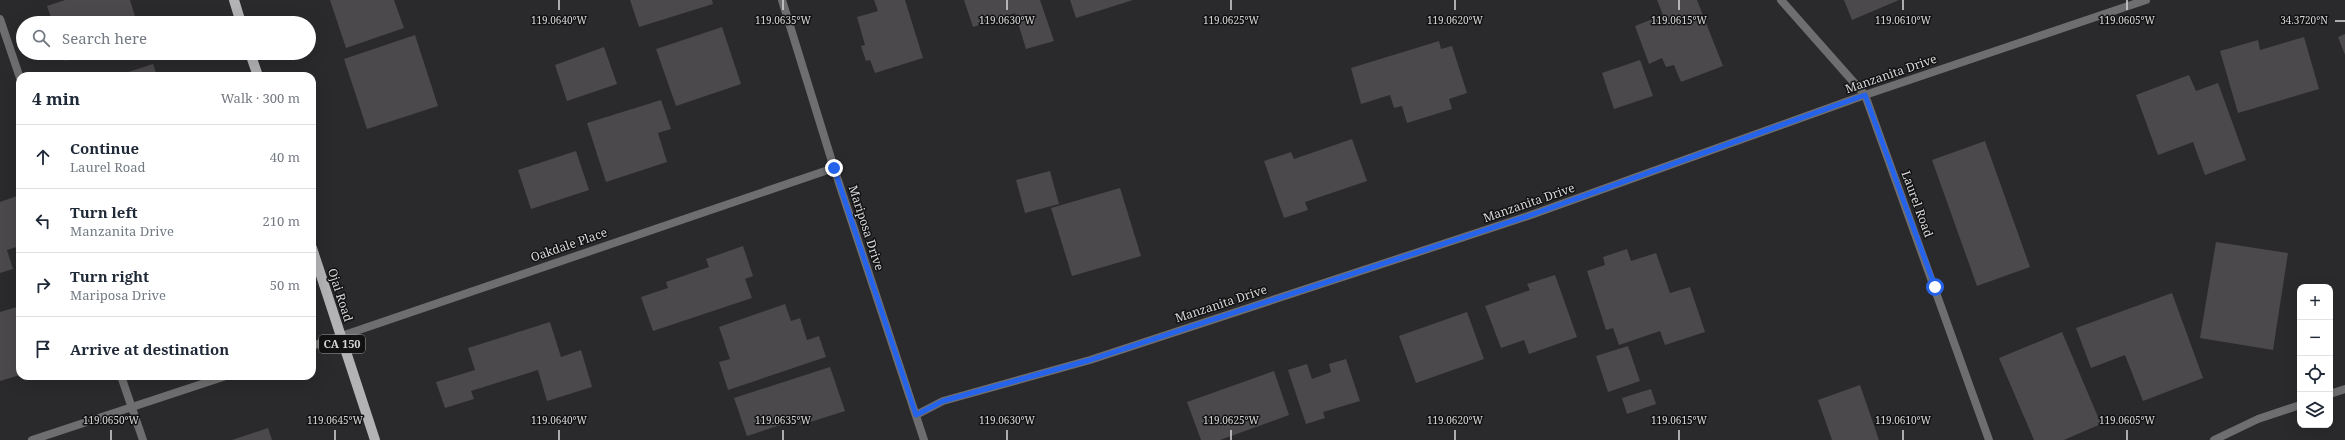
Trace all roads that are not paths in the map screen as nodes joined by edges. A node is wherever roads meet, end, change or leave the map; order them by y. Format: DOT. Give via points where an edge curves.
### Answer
graph roads {
  1 [pos="234,0"];
  2 [pos="782,0"];
  3 [pos="1781,0"];
  4 [pos="2146,0"];
  5 [pos="239,16"];
  6 [pos="0,19"];
  7 [pos="252,60"];
  8 [pos="18,72"];
  9 [pos="257,72"];
  10 [pos="1865,95"];
  11 [pos="834,168"];
  12 [pos="316,261"];
  13 [pos="340,336"];
  14 [pos="316,345"];
  15 [pos="122,380"];
  16 [pos="215,380"];
  17 [pos="2345,389"];
  18 [pos="2333,393"];
  19 [pos="2297,406"];
  20 [pos="132,409"];
  21 [pos="916,415"];
  22 [pos="32,440"];
  23 [pos="143,440"];
  24 [pos="375,440"];
  25 [pos="924,440"];
  26 [pos="1990,440"];
  27 [pos="2214,440"];
  1 -- 5 [label="main road"];
  2 -- 11 [label="street, Mariposa Drive"];
  3 -- 10 [label="street, Laurel Road"];
  4 -- 10 [label="street, Manzanita Drive"];
  6 -- 8 [label="street"];
  7 -- 9 [label="main road"];
  10 -- 21 [label="street, Manzanita Drive" via="1528,216 1090,360 943,401"];
  10 -- 26 [label="street, Laurel Road"];
  11 -- 13 [label="street, Oakdale Place"];
  11 -- 21 [label="street, Mariposa Drive"];
  12 -- 13 [label="main road, Ojai Road / CA 150"];
  13 -- 14 [label="street, Oakdale Place"];
  13 -- 24 [label="main road, Ojai Road / CA 150"];
  15 -- 20 [label="street"];
  16 -- 20 [label="street"];
  17 -- 18 [label="street"];
  19 -- 27 [label="street" via="2258,419"];
  20 -- 22 [label="street"];
  20 -- 23 [label="street"];
  21 -- 25 [label="street, Mariposa Drive"];
}
